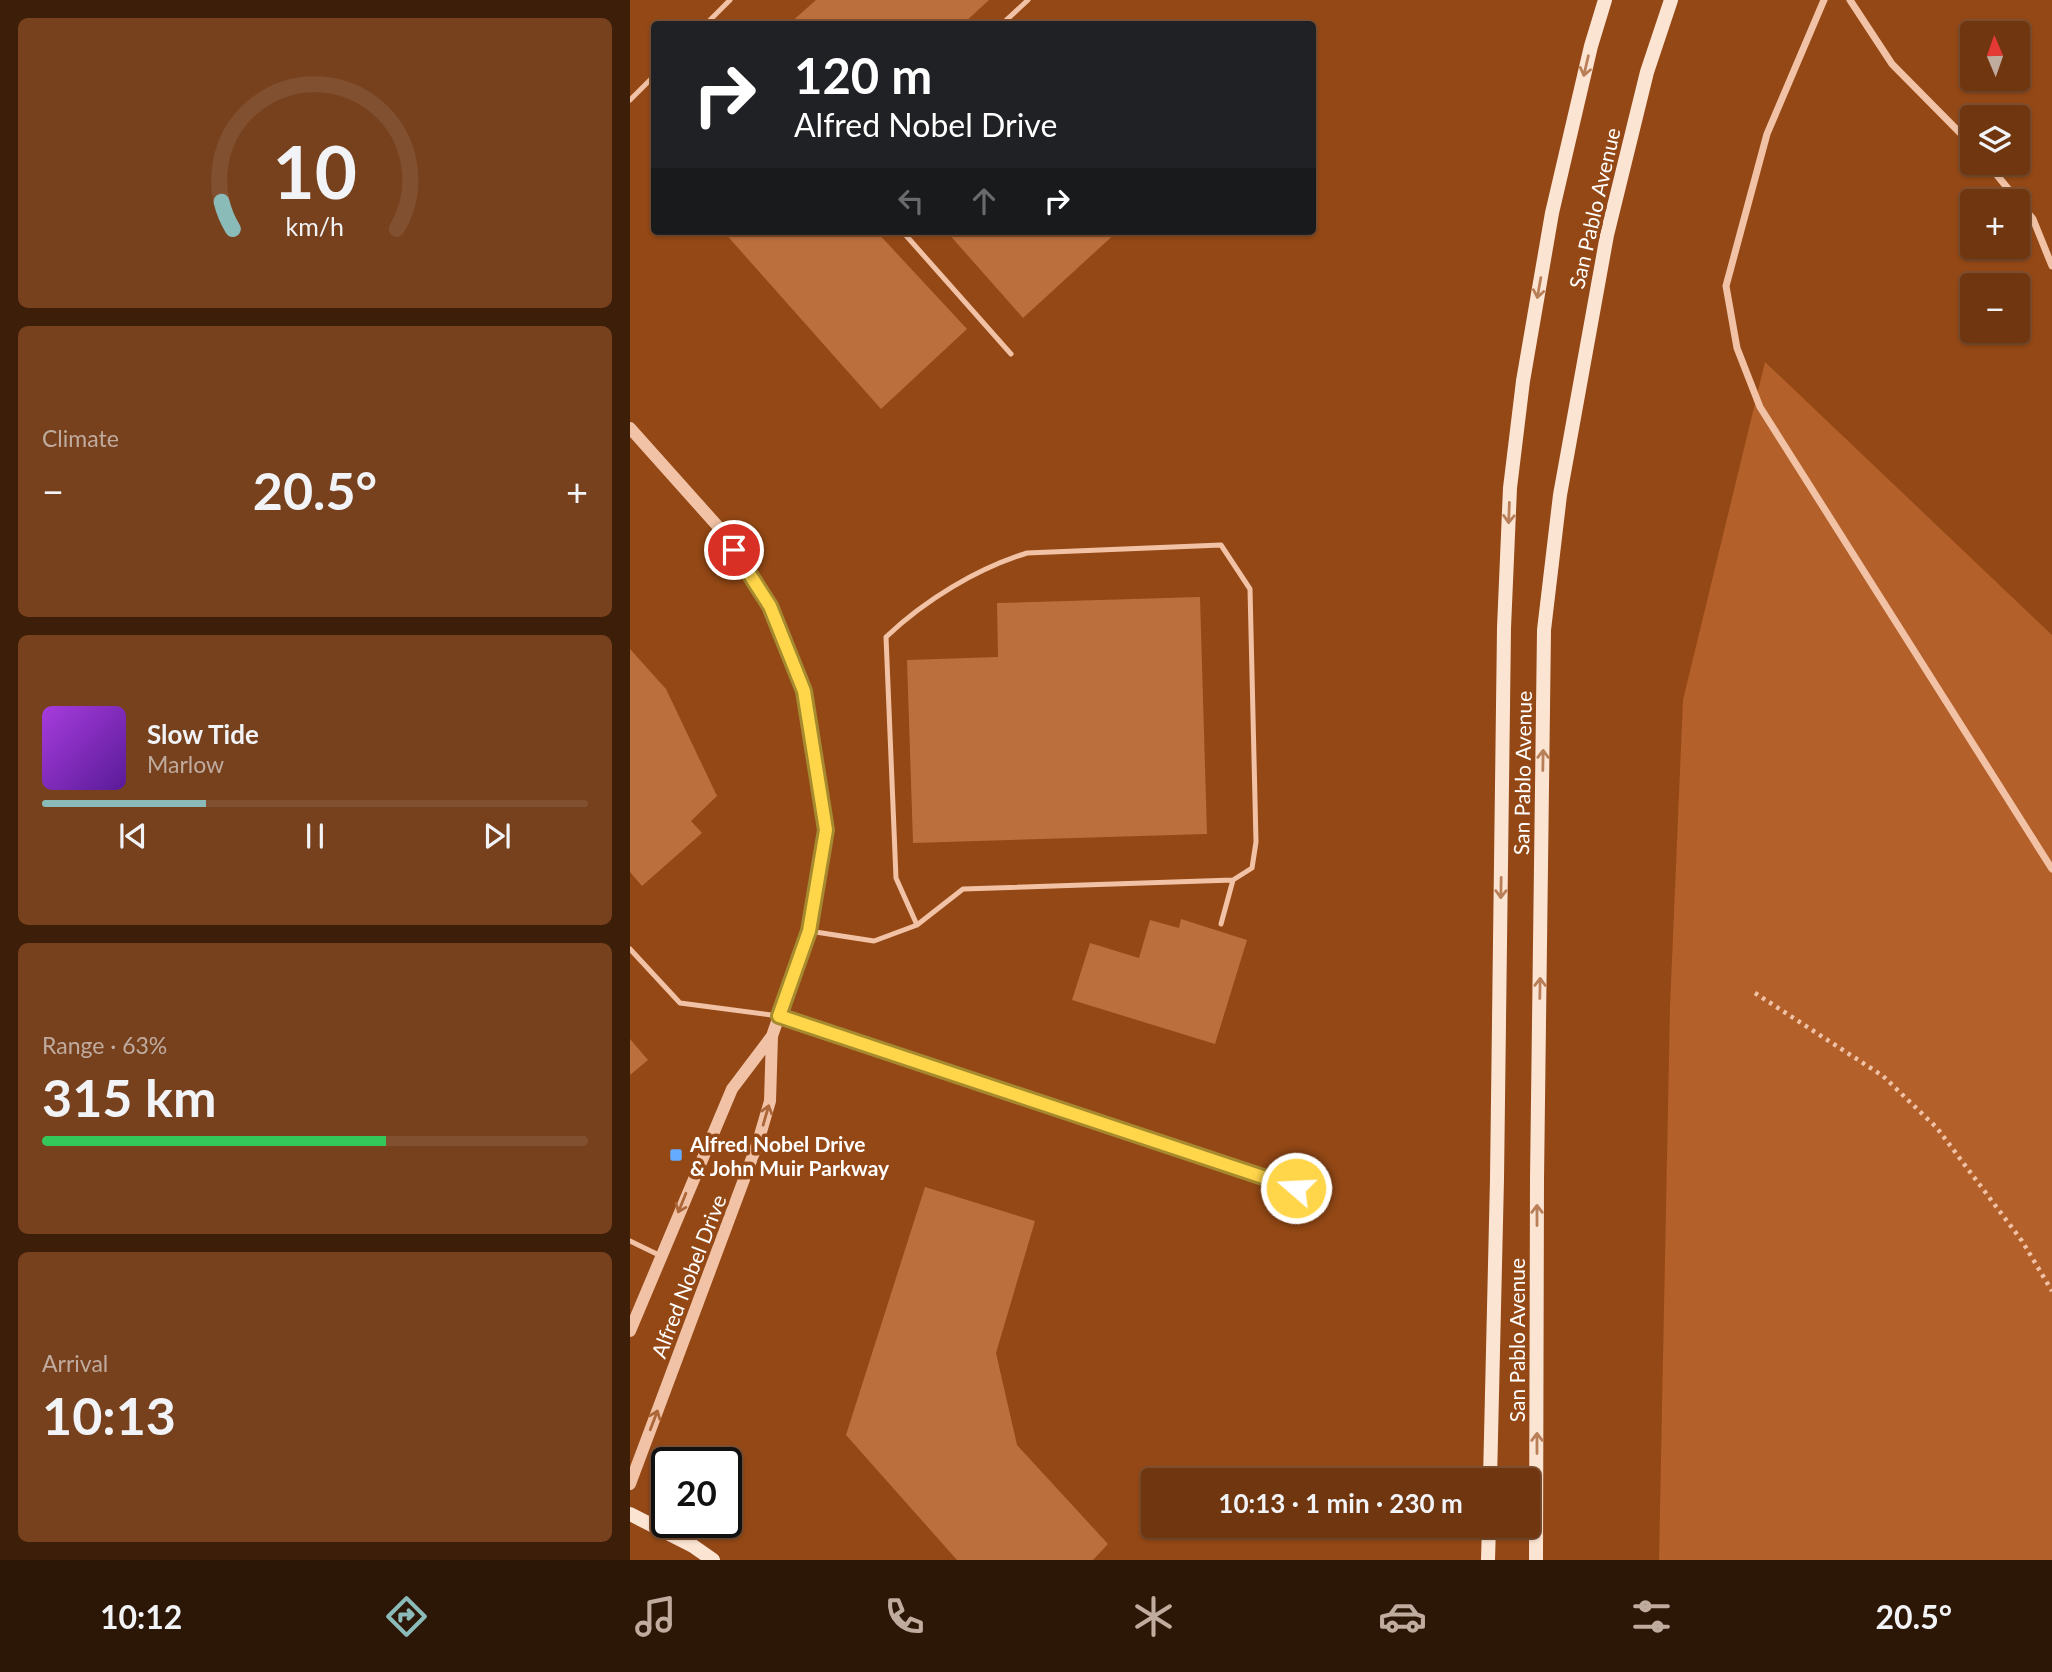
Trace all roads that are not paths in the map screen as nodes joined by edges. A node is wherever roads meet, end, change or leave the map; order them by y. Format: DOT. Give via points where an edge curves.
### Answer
graph roads {
  1 [pos="730,0"];
  2 [pos="1028,0"];
  3 [pos="1605,0"];
  4 [pos="1671,0"];
  5 [pos="1824,0"];
  6 [pos="1850,0"];
  7 [pos="713,18"];
  8 [pos="710,21"];
  9 [pos="716,21"];
  10 [pos="1005,21"];
  11 [pos="651,79"];
  12 [pos="630,100"];
  13 [pos="1960,133"];
  14 [pos="1997,175"];
  15 [pos="909,235"];
  16 [pos="2052,266"];
  17 [pos="1011,354"];
  18 [pos="630,428"];
  19 [pos="2052,869"];
  20 [pos="1233,880"];
  21 [pos="1221,923"];
  22 [pos="917,925"];
  23 [pos="809,931"];
  24 [pos="630,949"];
  25 [pos="779,1016"];
  26 [pos="772,1036"];
  27 [pos="1296,1188"];
  28 [pos="630,1241"];
  29 [pos="661,1256"];
  30 [pos="630,1331"];
  31 [pos="1490,1468"];
  32 [pos="630,1484"];
  33 [pos="630,1514"];
  34 [pos="1489,1538"];
  35 [pos="713,1560"];
  36 [pos="1488,1560"];
  37 [pos="1536,1560"];
  1 -- 7 [label="lane"];
  2 -- 10 [label="lane"];
  3 -- 31 [label="main road, San Pablo Avenue, one-way" via="1552,213 1510,488"];
  37 -- 4 [label="main road, San Pablo Avenue, one-way" via="1544,630 1560,495 1606,235 1647,72"];
  5 -- 19 [label="street" via="1767,134 1726,286 1737,348 1760,407"];
  6 -- 13 [label="street" via="1892,64"];
  7 -- 8 [label="lane"];
  7 -- 9 [label="lane"];
  11 -- 12 [label="lane"];
  14 -- 16 [label="street" via="2033,219"];
  15 -- 17 [label="lane"];
  18 -- 23 [label="street, Alfred Nobel Drive" via="722,531 770,606 804,691 826,830"];
  20 -- 21 [label="lane"];
  20 -- 22 [label="lane" via="963,889"];
  20 -- 22 [label="lane" via="1252,867 1256,842 1250,590 1221,545 1027,553 999,562 913,612 886,637 896,878"];
  22 -- 23 [label="lane" via="874,941"];
  23 -- 25 [label="street, Alfred Nobel Drive"];
  24 -- 25 [label="lane" via="680,1003"];
  25 -- 26 [label="street, Alfred Nobel Drive"];
  25 -- 27 [label="lane"];
  26 -- 29 [label="street, Alfred Nobel Drive, one-way" via="732,1088"];
  32 -- 26 [label="street, Alfred Nobel Drive, one-way" via="758,1142 770,1101"];
  28 -- 29 [label="lane"];
  29 -- 30 [label="street, Alfred Nobel Drive"];
  33 -- 35 [label="main road"];
  34 -- 36 [label="main road"];
}
